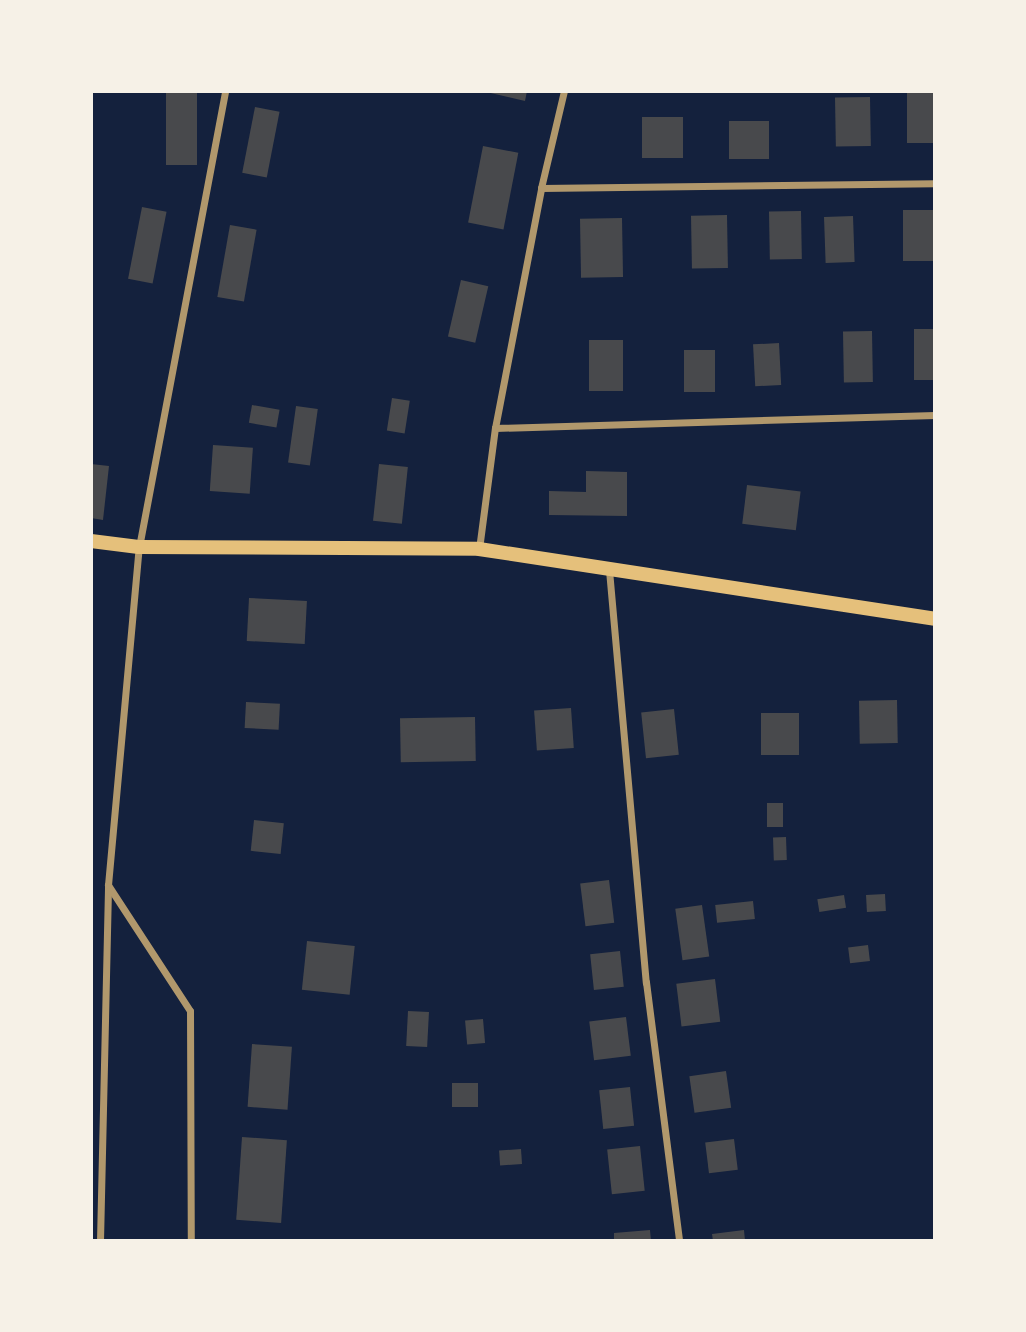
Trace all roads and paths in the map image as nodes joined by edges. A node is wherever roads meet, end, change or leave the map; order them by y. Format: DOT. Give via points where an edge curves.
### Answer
graph roads {
  1 [pos="225,91"];
  2 [pos="564,91"];
  3 [pos="935,183"];
  4 [pos="541,188"];
  5 [pos="935,415"];
  6 [pos="495,428"];
  7 [pos="91,541"];
  8 [pos="139,547"];
  9 [pos="478,549"];
  10 [pos="609,570"];
  11 [pos="935,619"];
  12 [pos="108,884"];
  13 [pos="100,1241"];
  14 [pos="191,1241"];
  15 [pos="679,1241"];
  1 -- 8 [label="street"];
  2 -- 4 [label="street"];
  3 -- 4 [label="street"];
  4 -- 6 [label="street"];
  5 -- 6 [label="street"];
  6 -- 9 [label="street"];
  7 -- 8 [label="main road"];
  8 -- 9 [label="main road"];
  8 -- 12 [label="street"];
  9 -- 10 [label="main road"];
  10 -- 11 [label="main road"];
  10 -- 15 [label="street" via="646,982"];
  12 -- 13 [label="street"];
  12 -- 14 [label="street" via="190,1011"];
}
